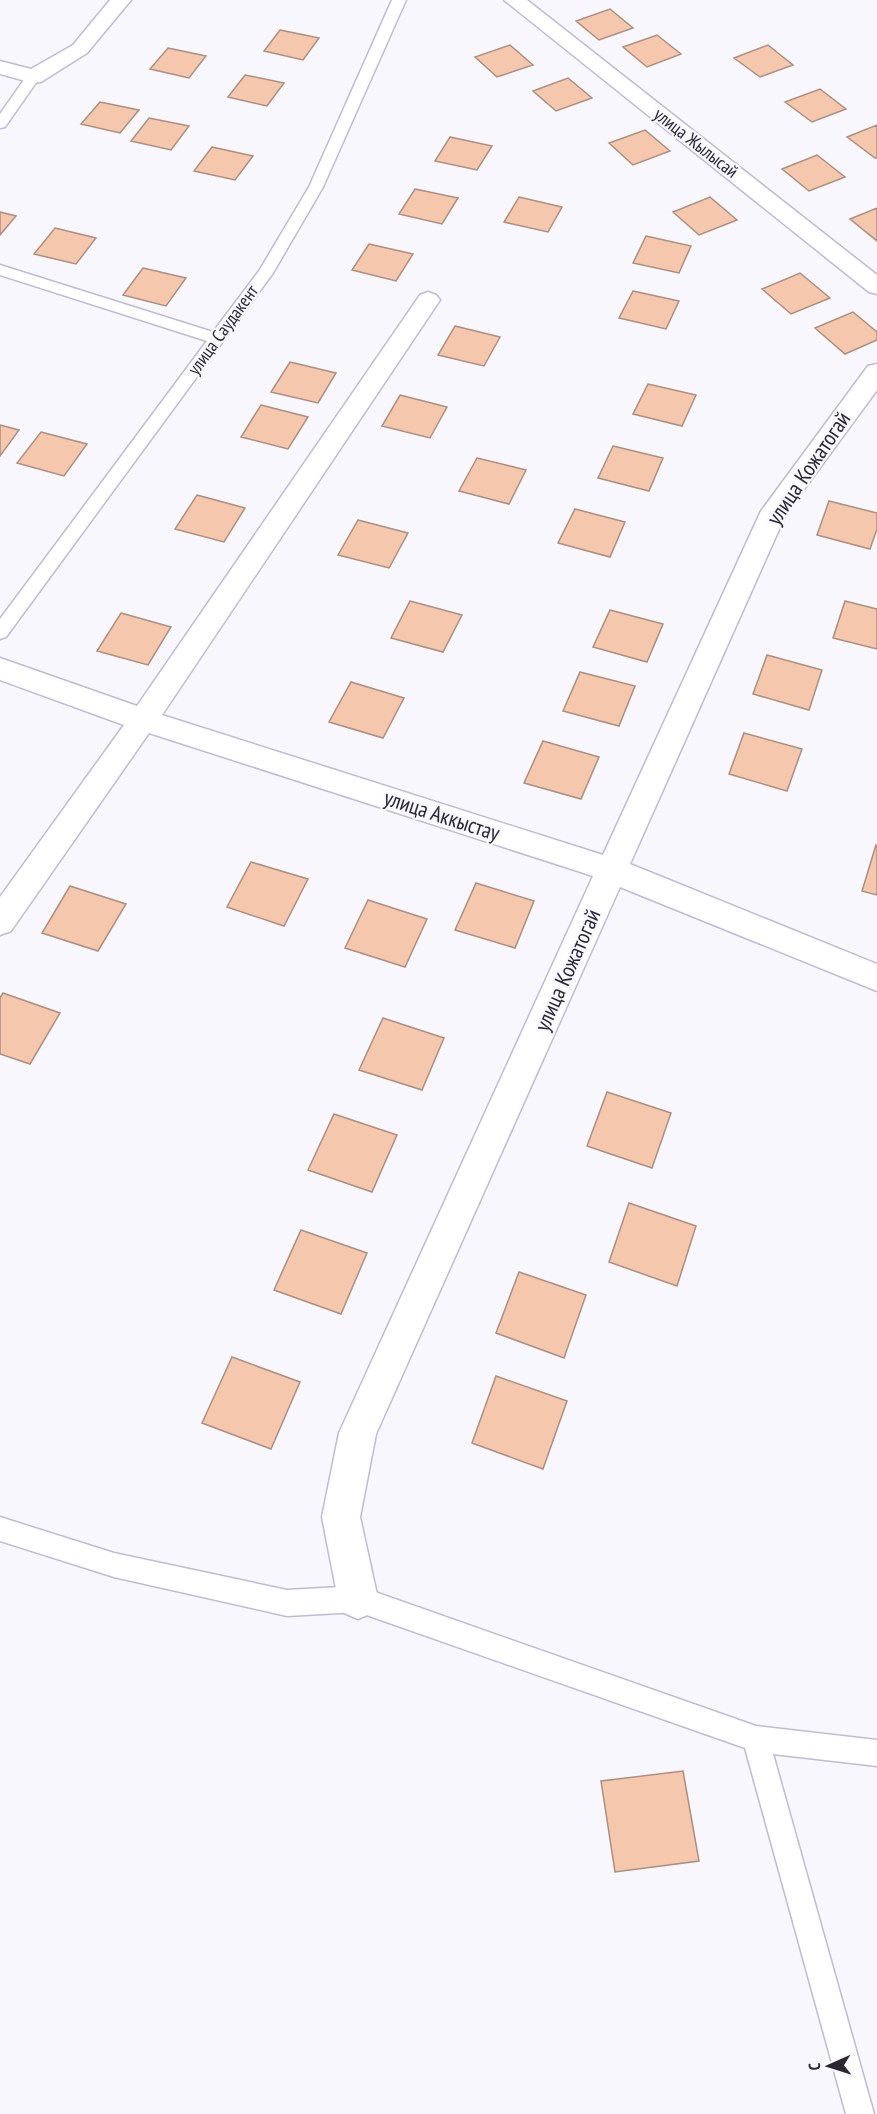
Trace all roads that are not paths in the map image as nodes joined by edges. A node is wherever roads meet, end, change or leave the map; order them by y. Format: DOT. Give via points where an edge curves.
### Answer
graph roads {
  1 [pos="121,0"];
  2 [pos="399,0"];
  3 [pos="514,0"];
  4 [pos="0,67"];
  5 [pos="33,77"];
  6 [pos="0,124"];
  7 [pos="0,270"];
  8 [pos="877,287"];
  9 [pos="429,300"];
  10 [pos="217,339"];
  11 [pos="877,372"];
  12 [pos="0,632"];
  13 [pos="0,669"];
  14 [pos="142,720"];
  15 [pos="612,870"];
  16 [pos="0,922"];
  17 [pos="877,978"];
  18 [pos="0,1529"];
  19 [pos="358,1599"];
  20 [pos="756,1739"];
  21 [pos="877,1753"];
  22 [pos="860,2114"];
  1 -- 5 [label="street" via="80,49"];
  2 -- 10 [label="lane, улица Саудакент" via="316,187 265,273"];
  3 -- 8 [label="street, улица Жылысай"];
  4 -- 5 [label="street"];
  5 -- 6 [label="lane"];
  7 -- 10 [label="lane"];
  9 -- 14 [label="street"];
  10 -- 12 [label="lane, улица Саудакент"];
  11 -- 15 [label="street, улица Кожатогай" via="774,511"];
  13 -- 14 [label="street, улица Аккыстау"];
  14 -- 15 [label="street, улица Аккыстау"];
  14 -- 16 [label="street"];
  15 -- 17 [label="street, улица Аккыстау"];
  15 -- 19 [label="street, улица Кожатогай" via="358,1433 340,1517"];
  18 -- 19 [label="lane" via="114,1565 287,1603"];
  19 -- 20 [label="lane"];
  20 -- 21 [label="lane"];
  20 -- 22 [label="lane"];
}
